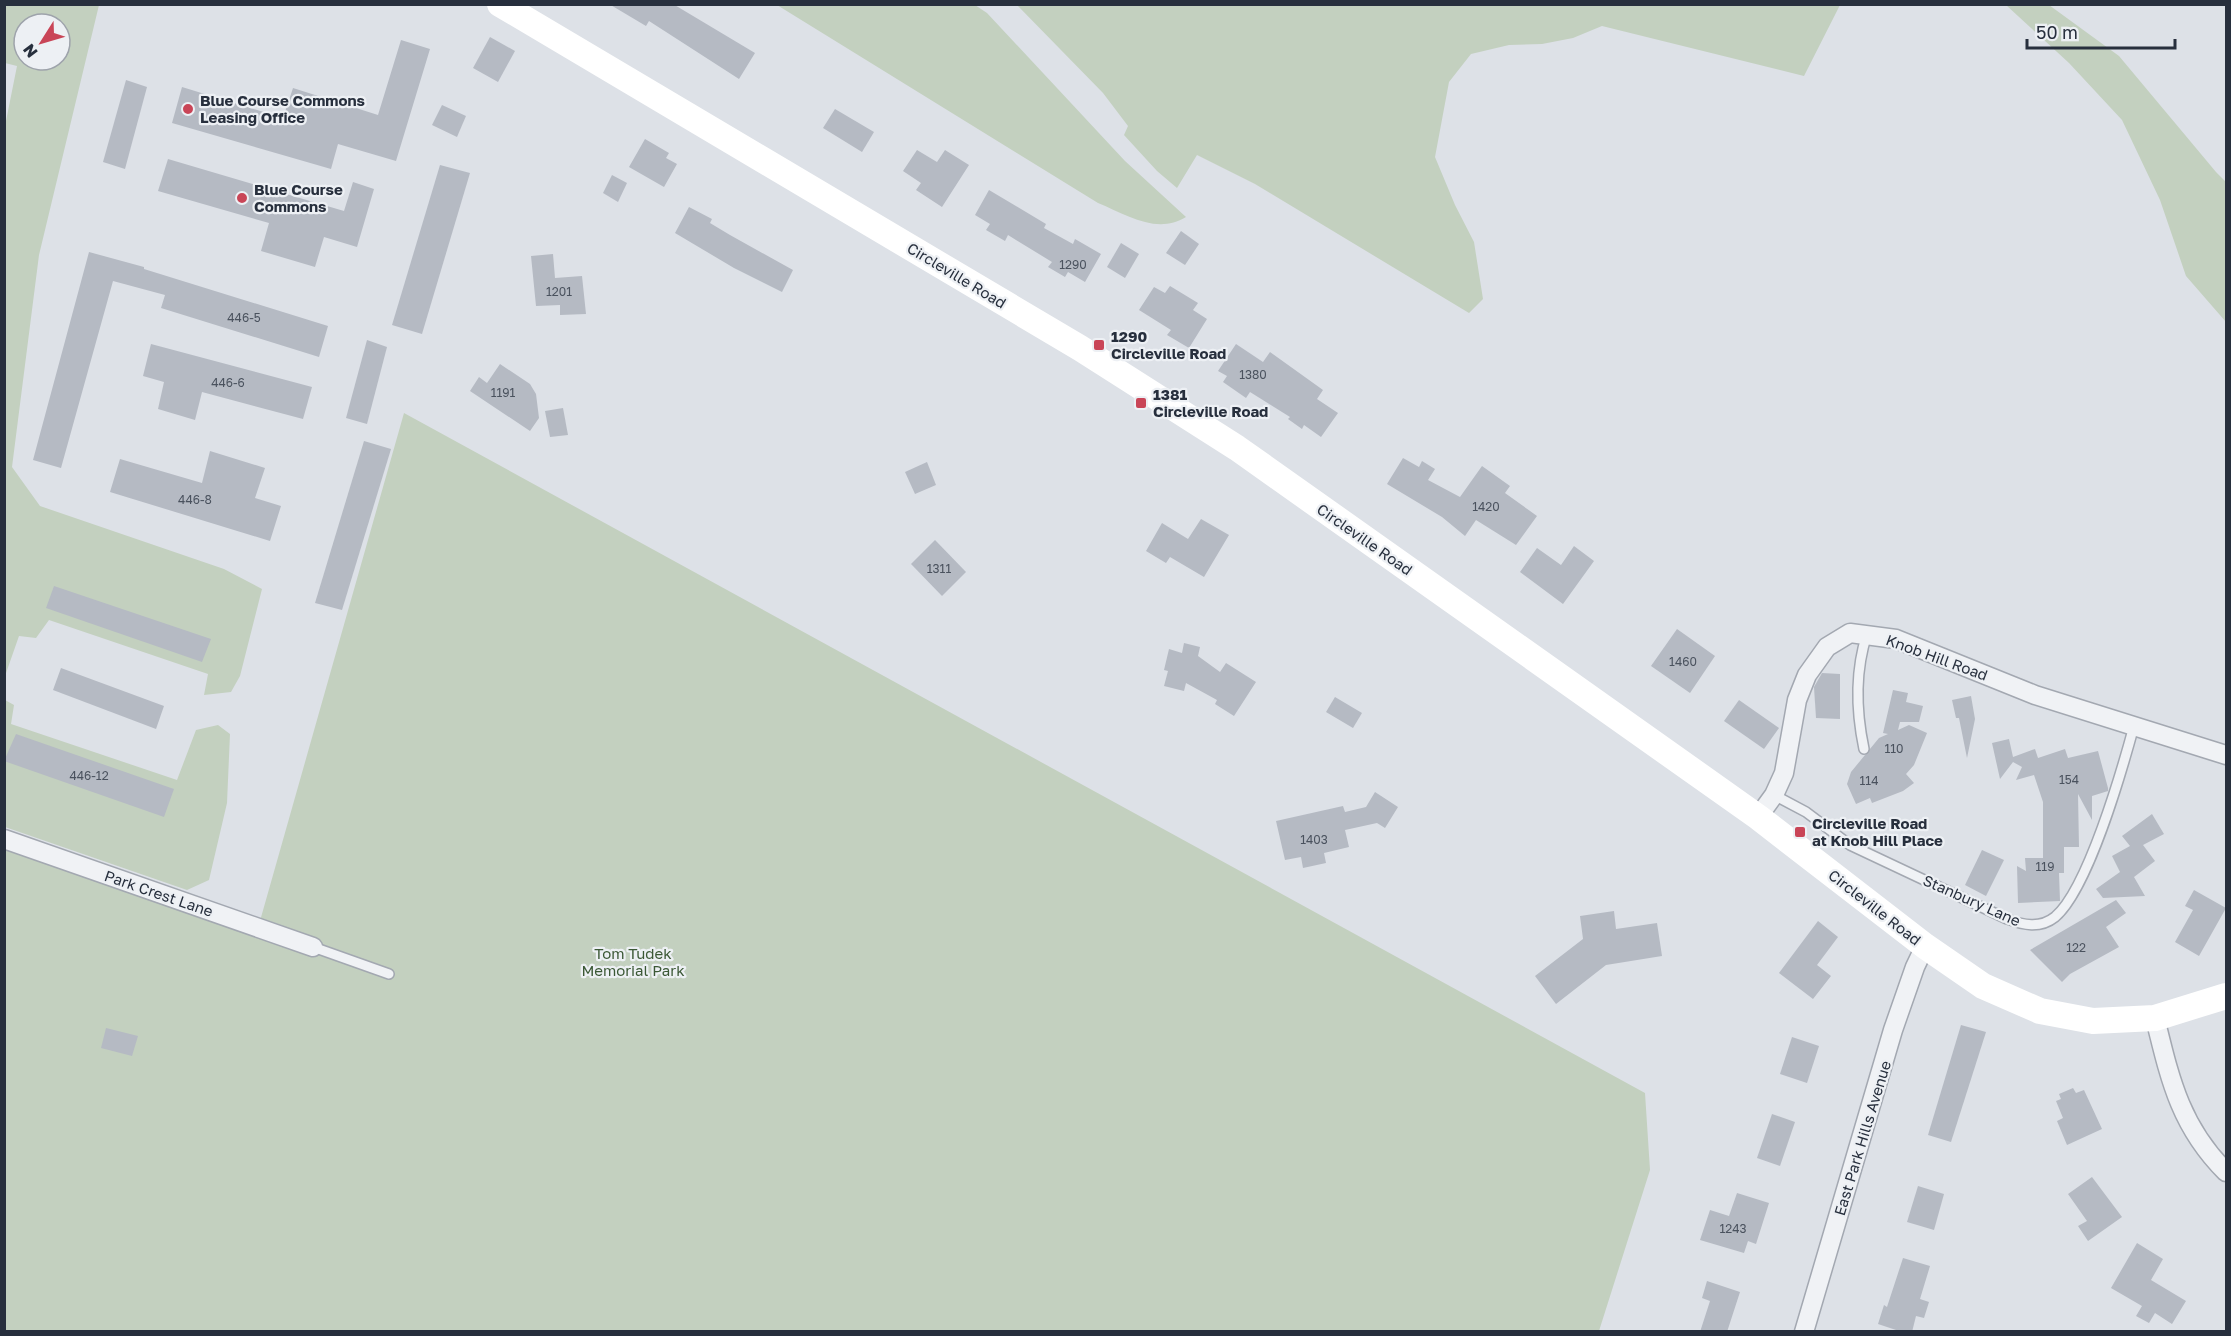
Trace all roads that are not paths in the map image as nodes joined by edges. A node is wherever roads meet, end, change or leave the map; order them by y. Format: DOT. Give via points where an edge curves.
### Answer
graph roads {
  1 [pos="500,4"];
  2 [pos="1867,634"];
  3 [pos="2134,726"];
  4 [pos="1864,749"];
  5 [pos="2226,755"];
  6 [pos="1774,795"];
  7 [pos="1758,817"];
  8 [pos="4,839"];
  9 [pos="1925,946"];
  10 [pos="313,947"];
  11 [pos="389,974"];
  12 [pos="2226,996"];
  13 [pos="2155,1018"];
  14 [pos="2226,1172"];
  15 [pos="1804,1332"];
  1 -- 7 [label="street, Circleville Road" via="1080,348 1237,448"];
  2 -- 3 [label="street, Knob Hill Road" via="1896,639 2035,695"];
  2 -- 4 [label="lane" via="1859,666 1858,713"];
  2 -- 6 [label="street, Knob Hill Road" via="1850,633 1834,641 1807,675 1797,700 1784,773"];
  3 -- 5 [label="street, Knob Hill Road"];
  3 -- 6 [label="lane, Stanbury Lane" via="2114,799 2080,877 2062,909 2044,923 2032,926 2007,919 1850,844 1806,812"];
  6 -- 7 [label="street, Knob Hill Road"];
  7 -- 9 [label="street, Circleville Road"];
  8 -- 10 [label="street, Park Crest Lane"];
  9 -- 13 [label="street, Circleville Road" via="1983,986 2040,1011 2093,1021"];
  9 -- 15 [label="street, East Park Hills Avenue" via="1893,1030"];
  10 -- 11 [label="lane"];
  12 -- 13 [label="street, Circleville Road"];
  13 -- 14 [label="street" via="2177,1101 2202,1145"];
}
